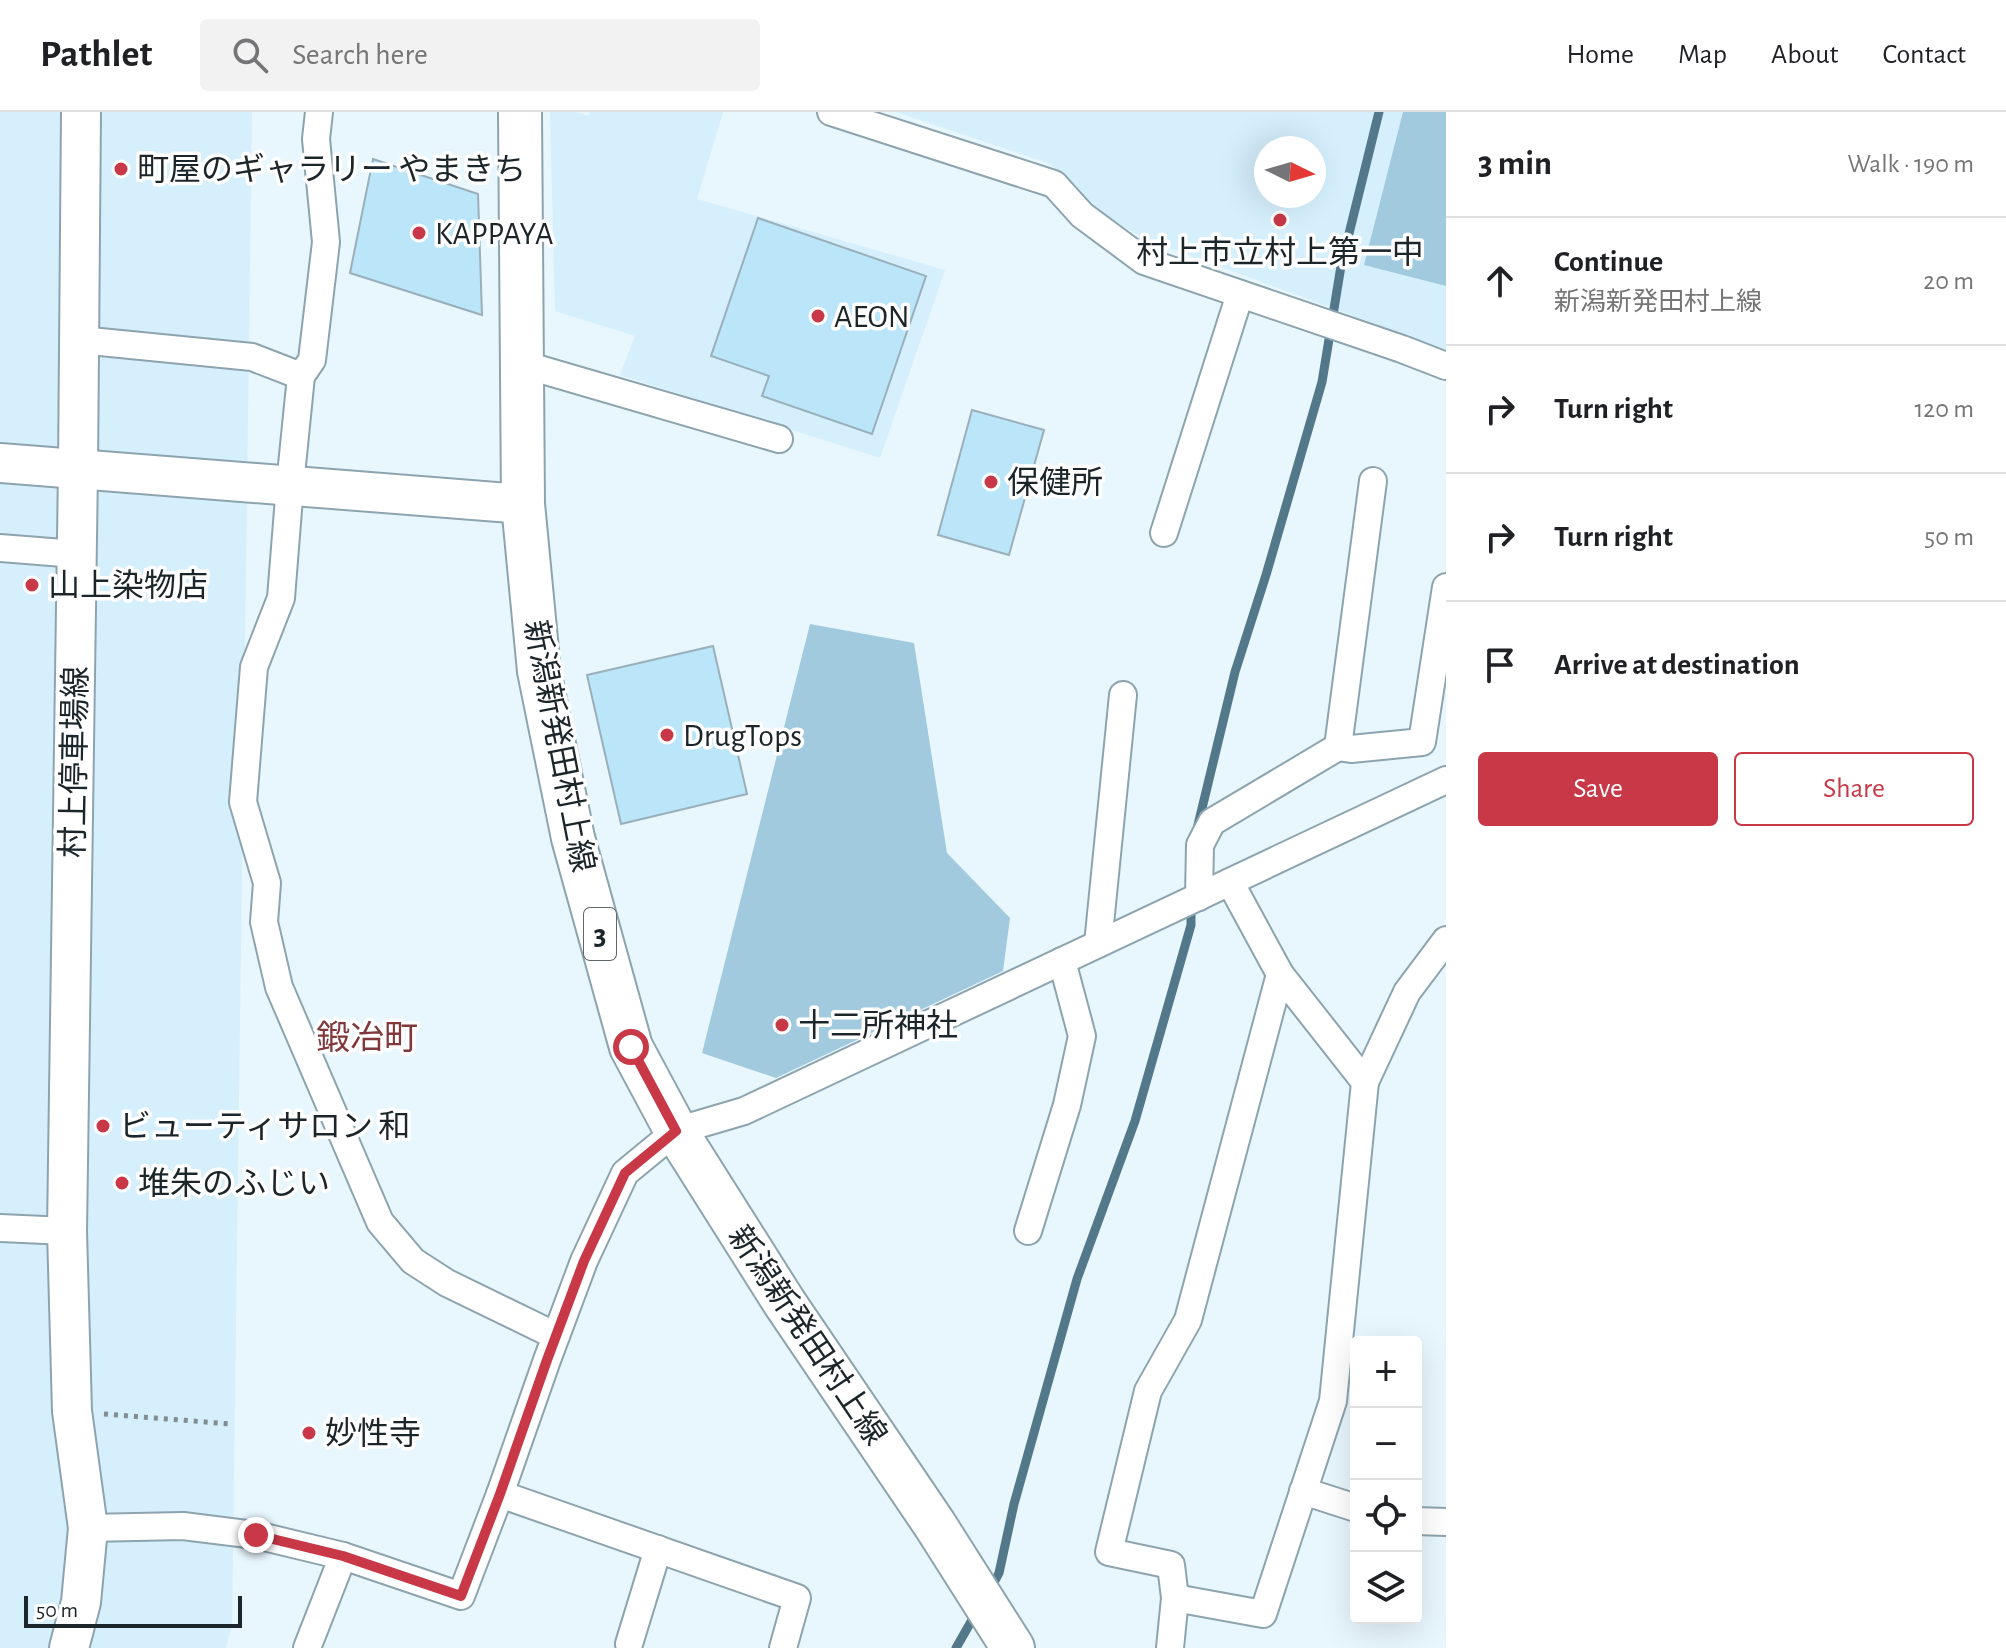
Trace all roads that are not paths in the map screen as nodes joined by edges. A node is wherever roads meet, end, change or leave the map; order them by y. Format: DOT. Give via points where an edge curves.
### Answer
graph roads {
  1 [pos="81,112"];
  2 [pos="319,112"];
  3 [pos="520,112"];
  4 [pos="831,112"];
  5 [pos="1240,294"];
  6 [pos="80,340"];
  7 [pos="522,364"];
  8 [pos="1446,366"];
  9 [pos="301,376"];
  10 [pos="779,439"];
  11 [pos="0,463"];
  12 [pos="78,469"];
  13 [pos="1373,481"];
  14 [pos="290,485"];
  15 [pos="523,504"];
  16 [pos="1164,533"];
  17 [pos="0,548"];
  18 [pos="76,554"];
  19 [pos="1446,587"];
  20 [pos="1123,695"];
  21 [pos="1338,747"];
  22 [pos="1446,780"];
  23 [pos="1230,882"];
  24 [pos="1199,897"];
  25 [pos="1446,940"];
  26 [pos="1098,944"];
  27 [pos="1062,961"];
  28 [pos="1280,974"];
  29 [pos="1365,1082"];
  30 [pos="676,1131"];
  31 [pos="0,1228"];
  32 [pos="67,1231"];
  33 [pos="1028,1231"];
  34 [pos="556,1336"];
  35 [pos="1303,1491"];
  36 [pos="500,1494"];
  37 [pos="1350,1506"];
  38 [pos="1422,1521"];
  39 [pos="1446,1522"];
  40 [pos="88,1528"];
  41 [pos="658,1549"];
  42 [pos="343,1556"];
  43 [pos="1175,1598"];
  44 [pos="629,1644"];
  45 [pos="69,1648"];
  46 [pos="307,1648"];
  47 [pos="783,1648"];
  48 [pos="1013,1648"];
  49 [pos="1170,1648"];
  1 -- 6 [label="main road, 村上停車場線"];
  2 -- 9 [label="street" via="316,139 326,242 312,360"];
  3 -- 7 [label="main road, 新潟新発田村上線 / 3"];
  4 -- 5 [label="street" via="1054,184 1082,215 1144,261"];
  5 -- 8 [label="street"];
  5 -- 16 [label="street"];
  6 -- 9 [label="street" via="252,357"];
  6 -- 12 [label="main road, 村上停車場線"];
  7 -- 10 [label="street"];
  7 -- 15 [label="main road, 新潟新発田村上線 / 3"];
  9 -- 14 [label="street"];
  11 -- 12 [label="main road"];
  12 -- 14 [label="main road"];
  12 -- 18 [label="main road, 村上停車場線"];
  13 -- 21 [label="street"];
  14 -- 15 [label="main road"];
  14 -- 34 [label="street" via="281,598 254,667 243,802 267,883 264,922 279,987 380,1222 413,1261"];
  15 -- 30 [label="main road, 新潟新発田村上線 / 3" via="539,671 573,838 631,1047"];
  17 -- 18 [label="street"];
  18 -- 32 [label="main road, 村上停車場線"];
  19 -- 21 [label="street" via="1422,742"];
  20 -- 26 [label="street"];
  21 -- 24 [label="street" via="1212,822 1200,845"];
  22 -- 23 [label="street"];
  23 -- 24 [label="street"];
  23 -- 28 [label="street"];
  24 -- 26 [label="street"];
  25 -- 29 [label="street" via="1407,992"];
  26 -- 27 [label="street"];
  27 -- 30 [label="street" via="744,1111"];
  27 -- 33 [label="street" via="1082,1036"];
  28 -- 29 [label="street"];
  28 -- 43 [label="street" via="1188,1320 1148,1391 1109,1552 1171,1565"];
  29 -- 35 [label="street" via="1333,1401"];
  30 -- 34 [label="street" via="625,1173"];
  30 -- 48 [label="main road, 新潟新発田村上線 / 3"];
  31 -- 32 [label="street"];
  32 -- 40 [label="main road, 村上停車場線" via="72,1411"];
  34 -- 36 [label="street"];
  35 -- 37 [label="street"];
  35 -- 43 [label="street" via="1263,1614"];
  36 -- 41 [label="street"];
  36 -- 42 [label="street" via="461,1596"];
  38 -- 39 [label="street"];
  40 -- 42 [label="street" via="183,1526 256,1535"];
  40 -- 45 [label="main road, 村上停車場線" via="81,1602"];
  41 -- 44 [label="street"];
  41 -- 47 [label="street" via="797,1598"];
  42 -- 46 [label="street"];
  43 -- 49 [label="street"];
}
